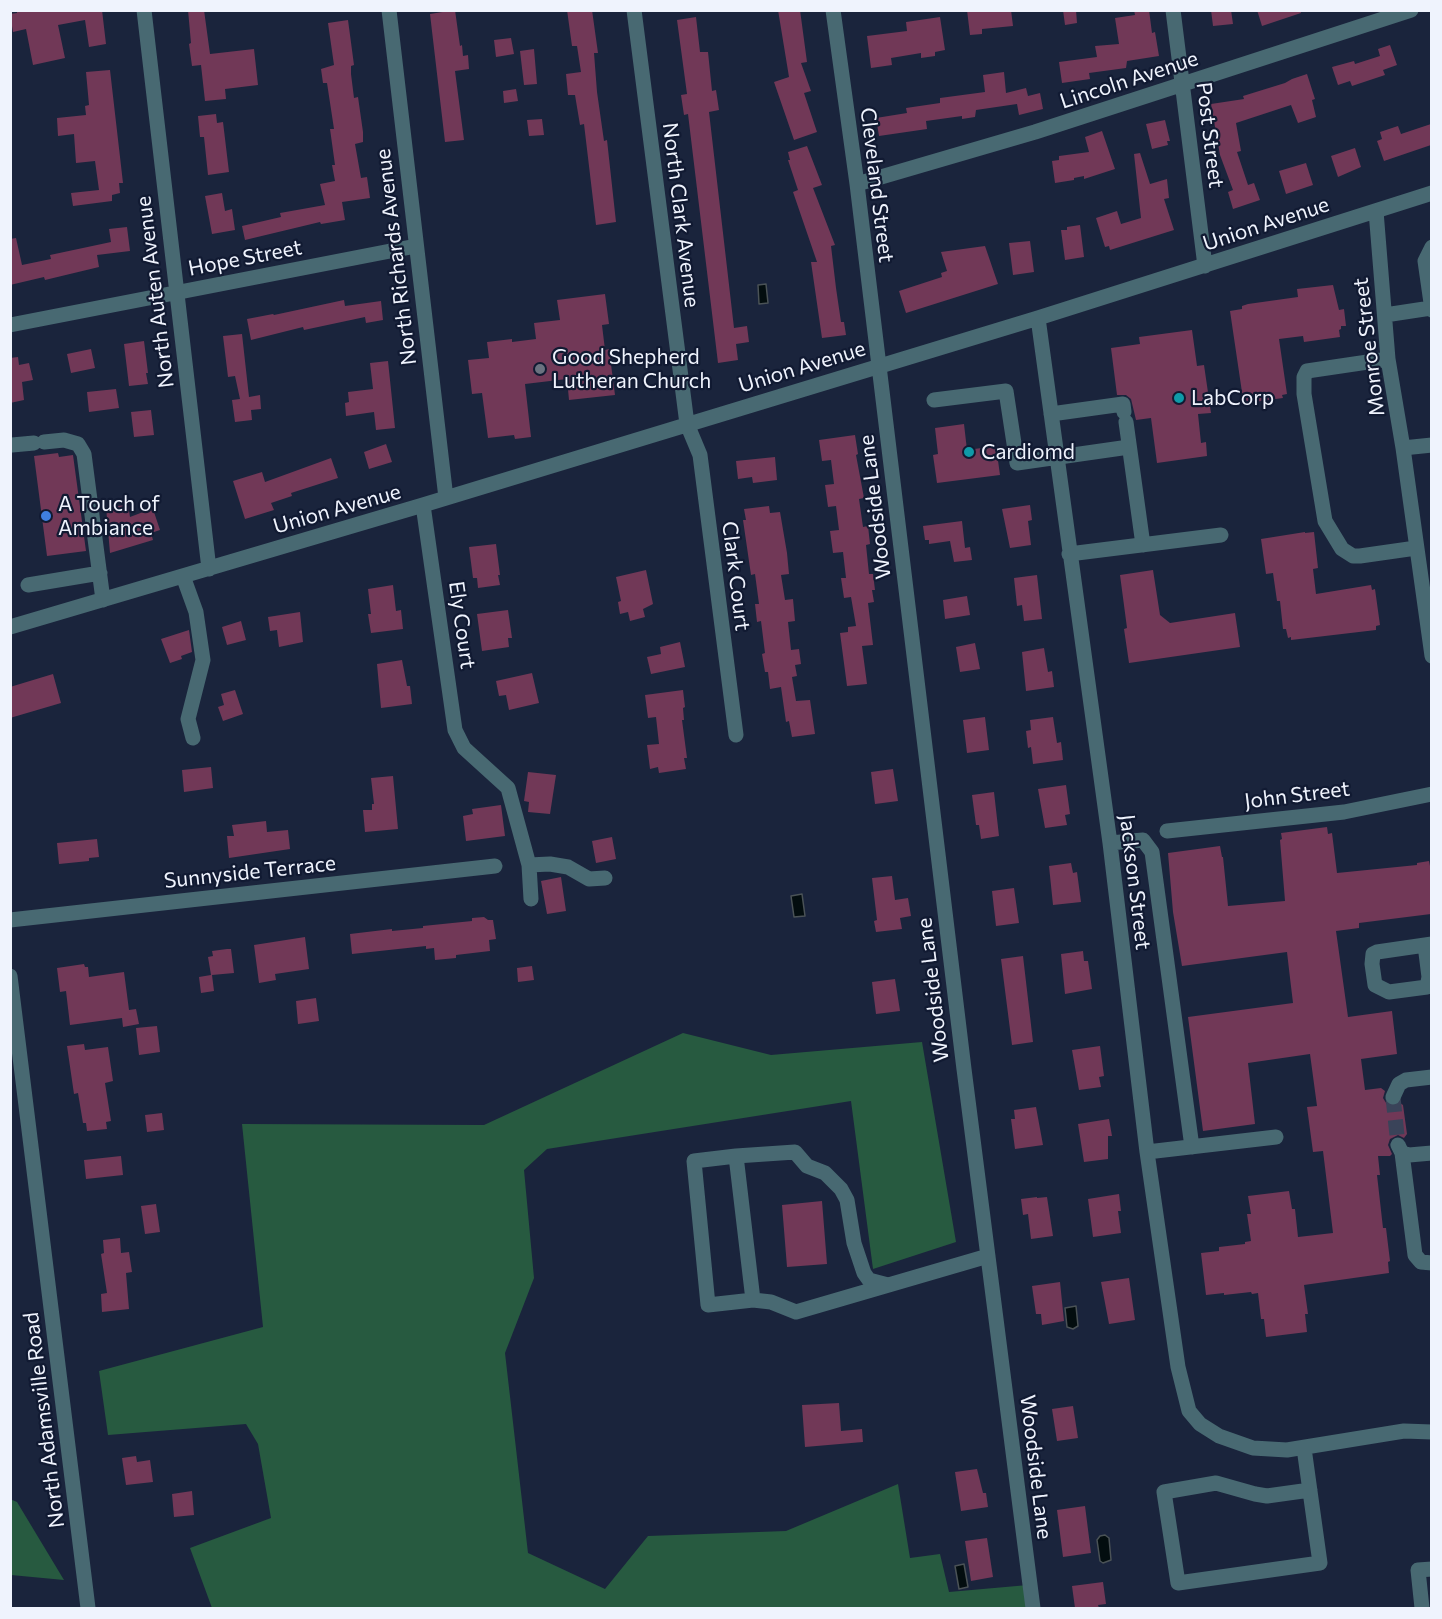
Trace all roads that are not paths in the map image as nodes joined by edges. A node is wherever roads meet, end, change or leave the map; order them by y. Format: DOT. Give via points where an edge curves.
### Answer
graph roads {
  1 [pos="144,10"];
  2 [pos="389,10"];
  3 [pos="634,10"];
  4 [pos="833,10"];
  5 [pos="1173,10"];
  6 [pos="1412,10"];
  7 [pos="1183,84"];
  8 [pos="857,184"];
  9 [pos="1431,193"];
  10 [pos="1376,211"];
  11 [pos="416,246"];
  12 [pos="1431,247"];
  13 [pos="1205,266"];
  14 [pos="177,292"];
  15 [pos="1431,309"];
  16 [pos="1384,315"];
  17 [pos="1038,318"];
  18 [pos="10,325"];
  19 [pos="1388,359"];
  20 [pos="879,365"];
  21 [pos="934,400"];
  22 [pos="1051,414"];
  23 [pos="687,424"];
  24 [pos="12,445"];
  25 [pos="1431,445"];
  26 [pos="1130,447"];
  27 [pos="1403,448"];
  28 [pos="1056,458"];
  29 [pos="446,498"];
  30 [pos="423,506"];
  31 [pos="1221,535"];
  32 [pos="1143,545"];
  33 [pos="1416,548"];
  34 [pos="1069,554"];
  35 [pos="209,569"];
  36 [pos="100,573"];
  37 [pos="183,576"];
  38 [pos="28,585"];
  39 [pos="103,600"];
  40 [pos="10,627"];
  41 [pos="1430,631"];
  42 [pos="1431,656"];
  43 [pos="736,735"];
  44 [pos="193,738"];
  45 [pos="1431,794"];
  46 [pos="1167,831"];
  47 [pos="1110,843"];
  48 [pos="529,865"];
  49 [pos="495,866"];
  50 [pos="605,878"];
  51 [pos="531,899"];
  52 [pos="10,920"];
  53 [pos="10,976"];
  54 [pos="1431,1077"];
  55 [pos="1393,1097"];
  56 [pos="1276,1137"];
  57 [pos="1192,1147"];
  58 [pos="1148,1152"];
  59 [pos="1431,1153"];
  60 [pos="736,1156"];
  61 [pos="988,1256"];
  62 [pos="1431,1263"];
  63 [pos="891,1286"];
  64 [pos="753,1300"];
  65 [pos="1428,1429"];
  66 [pos="1304,1448"];
  67 [pos="1310,1490"];
  68 [pos="1431,1569"];
  69 [pos="88,1608"];
  70 [pos="1033,1608"];
  71 [pos="1422,1608"];
  1 -- 14 [label="street, North Auten Avenue"];
  2 -- 11 [label="street, North Richards Avenue"];
  3 -- 23 [label="street, North Clark Avenue"];
  4 -- 8 [label="street, Cleveland Street"];
  5 -- 7 [label="street, Post Street"];
  6 -- 7 [label="street, Lincoln Avenue"];
  7 -- 8 [label="street, Lincoln Avenue"];
  7 -- 13 [label="street, Post Street"];
  8 -- 20 [label="street, Cleveland Street"];
  9 -- 10 [label="street, Union Avenue"];
  10 -- 13 [label="street, Union Avenue"];
  10 -- 16 [label="street, Monroe Street"];
  11 -- 14 [label="street, Hope Street"];
  11 -- 29 [label="street, North Richards Avenue"];
  12 -- 15 [label="street" via="1425,261"];
  13 -- 17 [label="street, Union Avenue"];
  14 -- 18 [label="street, Hope Street"];
  14 -- 35 [label="street, North Auten Avenue"];
  15 -- 16 [label="street"];
  16 -- 19 [label="street, Monroe Street"];
  17 -- 20 [label="street, Union Avenue"];
  17 -- 22 [label="street, Jackson Street"];
  19 -- 27 [label="street, Monroe Street"];
  19 -- 33 [label="street" via="1307,371 1306,403 1325,521 1342,549 1360,556"];
  20 -- 23 [label="street, Union Avenue"];
  20 -- 61 [label="street, Woodside Lane"];
  21 -- 28 [label="street" via="1006,391 1017,463"];
  22 -- 26 [label="street" via="1123,404"];
  22 -- 28 [label="street, Jackson Street"];
  23 -- 29 [label="street, Union Avenue"];
  23 -- 43 [label="street, Clark Court" via="700,455"];
  24 -- 36 [label="street" via="64,440 78,444 84,454"];
  25 -- 27 [label="street"];
  26 -- 28 [label="street"];
  26 -- 32 [label="street"];
  27 -- 33 [label="street, Monroe Street"];
  28 -- 34 [label="street, Jackson Street"];
  29 -- 30 [label="street, Union Avenue"];
  30 -- 35 [label="street, Union Avenue"];
  30 -- 48 [label="street, Ely Court" via="455,730 464,748 508,788"];
  31 -- 32 [label="street"];
  32 -- 34 [label="street"];
  33 -- 41 [label="street, Monroe Street"];
  34 -- 47 [label="street, Jackson Street"];
  35 -- 37 [label="street, Union Avenue"];
  36 -- 38 [label="street"];
  36 -- 39 [label="street"];
  37 -- 39 [label="street, Union Avenue"];
  37 -- 44 [label="street" via="196,612 203,660 188,719"];
  39 -- 40 [label="street, Union Avenue"];
  41 -- 42 [label="street, Monroe Street"];
  45 -- 46 [label="street, John Street" via="1344,812"];
  47 -- 57 [label="street" via="1143,840 1152,852"];
  47 -- 58 [label="street, Jackson Street"];
  48 -- 50 [label="street" via="568,867 589,879"];
  48 -- 51 [label="street"];
  49 -- 52 [label="street, Sunnyside Terrace"];
  53 -- 69 [label="street, North Adamsville Road"];
  54 -- 55 [label="street" via="1406,1080 1399,1084"];
  56 -- 57 [label="street"];
  57 -- 58 [label="street"];
  58 -- 66 [label="street, Jackson Street" via="1178,1367 1189,1411 1219,1436 1253,1448"];
  59 -- 62 [label="street" via="1408,1155 1400,1149 1415,1255 1421,1262"];
  60 -- 63 [label="street" via="795,1152 807,1166 825,1173 847,1200 854,1244 864,1273 869,1281"];
  60 -- 64 [label="street"];
  60 -- 64 [label="street" via="694,1161 708,1305"];
  61 -- 63 [label="street"];
  61 -- 70 [label="street, Woodside Lane"];
  63 -- 64 [label="street" via="796,1312"];
  65 -- 66 [label="street, Jackson Street"];
  66 -- 67 [label="street"];
  67 -- 67 [label="street" via="1320,1563 1178,1583 1164,1492 1216,1483 1267,1496"];
  68 -- 71 [label="street" via="1418,1570"];
}
